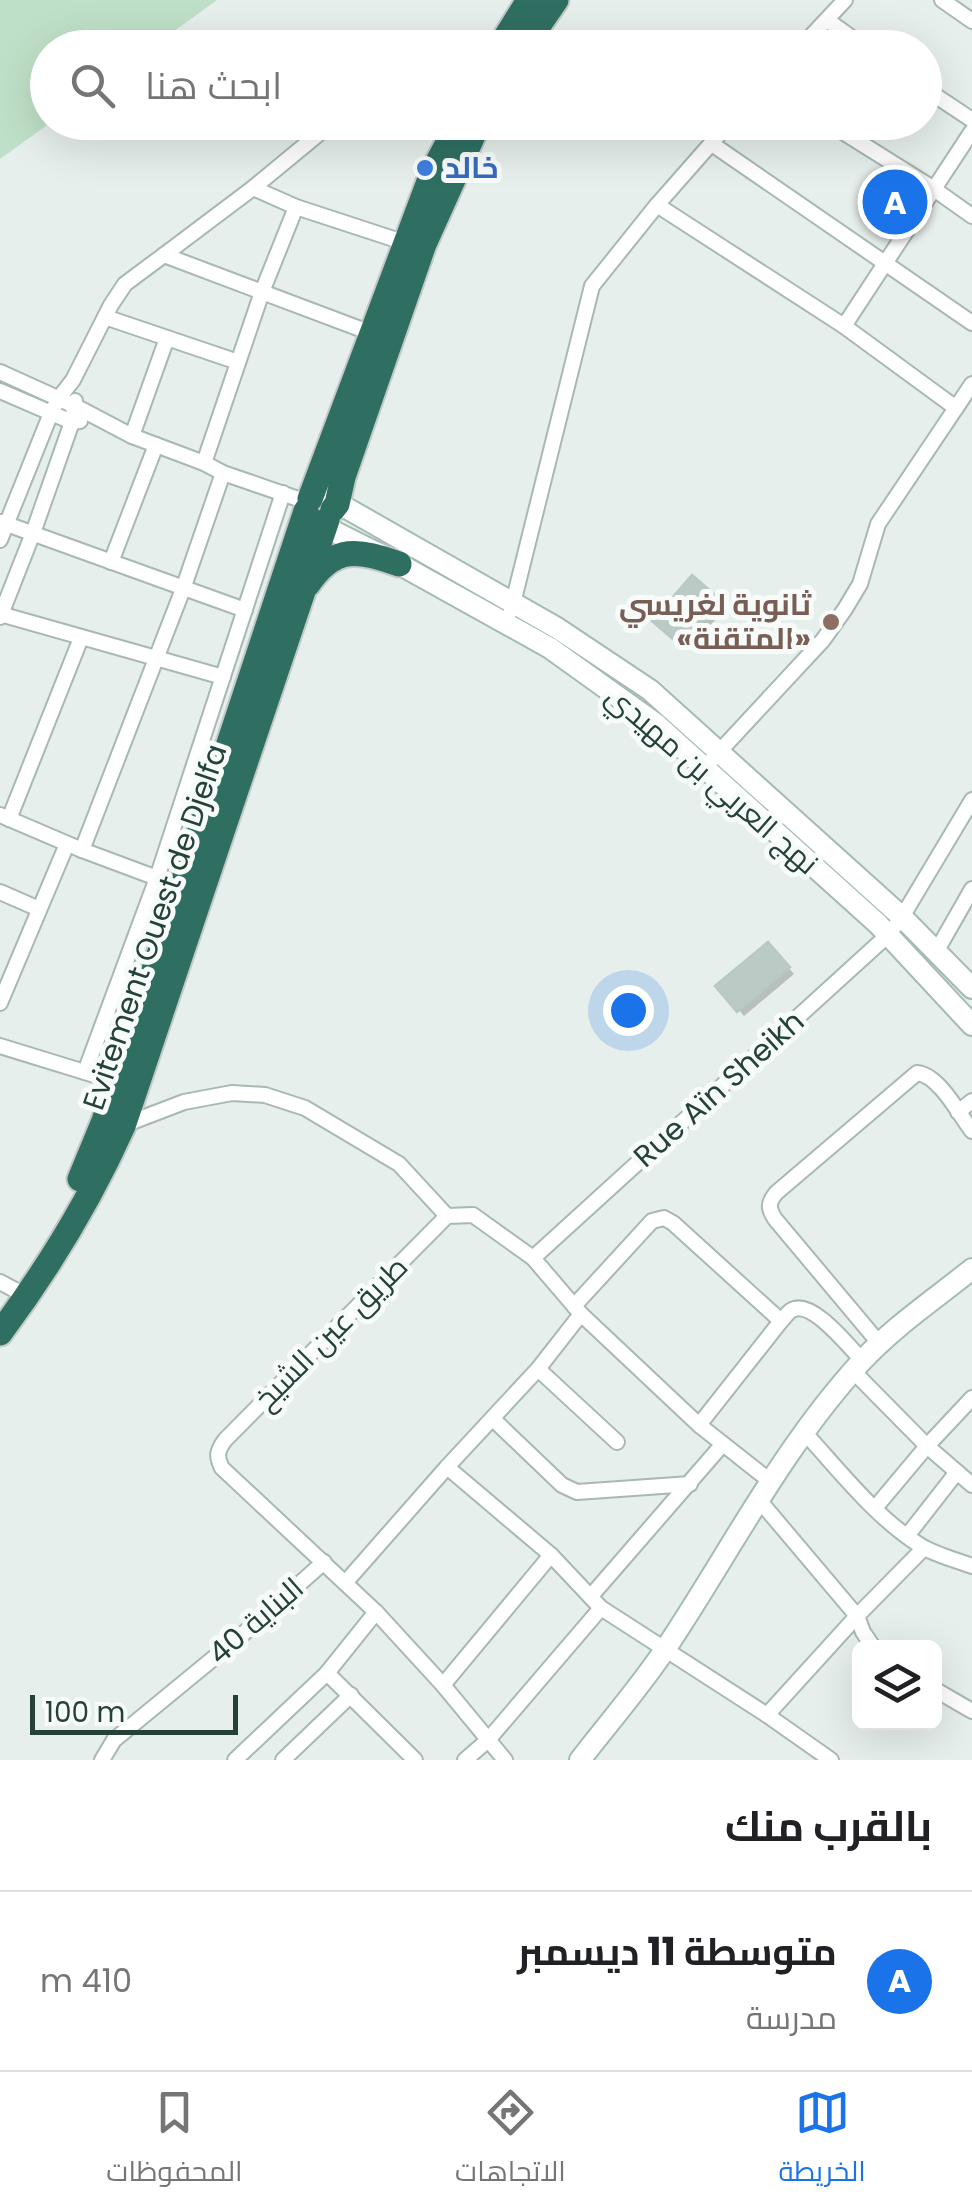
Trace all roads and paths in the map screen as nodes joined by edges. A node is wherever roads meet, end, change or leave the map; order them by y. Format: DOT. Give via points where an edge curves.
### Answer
graph roads {
  1 [pos="528,0"];
  2 [pos="556,0"];
  3 [pos="845,0"];
  4 [pos="942,0"];
  5 [pos="827,20"];
  6 [pos="972,22"];
  7 [pos="510,30"];
  8 [pos="535,30"];
  9 [pos="817,30"];
  10 [pos="841,30"];
  11 [pos="942,100"];
  12 [pos="972,120"];
  13 [pos="972,131"];
  14 [pos="310,140"];
  15 [pos="449,140"];
  16 [pos="470,140"];
  17 [pos="715,140"];
  18 [pos="856,140"];
  19 [pos="712,144"];
  20 [pos="253,188"];
  21 [pos="934,189"];
  22 [pos="657,205"];
  23 [pos="296,207"];
  24 [pos="972,216"];
  25 [pos="406,243"];
  26 [pos="164,255"];
  27 [pos="886,263"];
  28 [pos="262,292"];
  29 [pos="105,317"];
  30 [pos="972,323"];
  31 [pos="844,326"];
  32 [pos="372,333"];
  33 [pos="167,338"];
  34 [pos="238,362"];
  35 [pos="0,372"];
  36 [pos="73,380"];
  37 [pos="972,384"];
  38 [pos="0,391"];
  39 [pos="58,398"];
  40 [pos="956,408"];
  41 [pos="51,413"];
  42 [pos="74,414"];
  43 [pos="132,436"];
  44 [pos="156,445"];
  45 [pos="204,462"];
  46 [pos="223,473"];
  47 [pos="317,508"];
  48 [pos="4,523"];
  49 [pos="33,532"];
  50 [pos="0,540"];
  51 [pos="110,562"];
  52 [pos="399,564"];
  53 [pos="183,589"];
  54 [pos="300,596"];
  55 [pos="245,610"];
  56 [pos="510,614"];
  57 [pos="0,615"];
  58 [pos="81,638"];
  59 [pos="156,658"];
  60 [pos="224,677"];
  61 [pos="720,752"];
  62 [pos="705,767"];
  63 [pos="737,781"];
  64 [pos="972,800"];
  65 [pos="5,817"];
  66 [pos="75,847"];
  67 [pos="158,878"];
  68 [pos="972,890"];
  69 [pos="0,892"];
  70 [pos="40,908"];
  71 [pos="902,917"];
  72 [pos="888,935"];
  73 [pos="936,952"];
  74 [pos="972,988"];
  75 [pos="0,1003"];
  76 [pos="972,1025"];
  77 [pos="0,1046"];
  78 [pos="86,1072"];
  79 [pos="117,1082"];
  80 [pos="972,1100"];
  81 [pos="958,1112"];
  82 [pos="113,1124"];
  83 [pos="972,1131"];
  84 [pos="448,1216"];
  85 [pos="533,1258"];
  86 [pos="972,1269"];
  87 [pos="10,1295"];
  88 [pos="578,1310"];
  89 [pos="781,1322"];
  90 [pos="0,1333"];
  91 [pos="879,1343"];
  92 [pos="858,1366"];
  93 [pos="538,1370"];
  94 [pos="972,1398"];
  95 [pos="493,1419"];
  96 [pos="699,1425"];
  97 [pos="804,1432"];
  98 [pos="618,1442"];
  99 [pos="722,1446"];
  100 [pos="927,1446"];
  101 [pos="447,1466"];
  102 [pos="957,1472"];
  103 [pos="770,1480"];
  104 [pos="690,1484"];
  105 [pos="972,1486"];
  106 [pos="759,1500"];
  107 [pos="875,1508"];
  108 [pos="907,1536"];
  109 [pos="924,1548"];
  110 [pos="550,1555"];
  111 [pos="324,1562"];
  112 [pos="972,1566"];
  113 [pos="345,1583"];
  114 [pos="596,1602"];
  115 [pos="376,1612"];
  116 [pos="857,1616"];
  117 [pos="869,1640"];
  118 [pos="666,1649"];
  119 [pos="326,1673"];
  120 [pos="442,1684"];
  121 [pos="942,1693"];
  122 [pos="351,1695"];
  123 [pos="972,1711"];
  124 [pos="768,1714"];
  125 [pos="488,1740"];
  126 [pos="102,1760"];
  127 [pos="235,1760"];
  128 [pos="283,1760"];
  129 [pos="415,1760"];
  130 [pos="465,1760"];
  131 [pos="505,1760"];
  132 [pos="580,1760"];
  133 [pos="831,1760"];
  1 -- 7 [label="highway"];
  2 -- 8 [label="highway"];
  3 -- 5 [label="street"];
  4 -- 6 [label="street"];
  5 -- 9 [label="street"];
  5 -- 10 [label="street"];
  11 -- 12 [label="street"];
  13 -- 21 [label="street"];
  14 -- 20 [label="street"];
  15 -- 25 [label="highway, Evitement Ouest de Djelfa"];
  16 -- 47 [label="highway, Evitement Ouest de Djelfa" via="424,244 343,477"];
  17 -- 19 [label="street"];
  18 -- 21 [label="street"];
  19 -- 22 [label="street"];
  19 -- 27 [label="street"];
  20 -- 23 [label="street"];
  20 -- 26 [label="street"];
  21 -- 24 [label="street"];
  21 -- 27 [label="street"];
  22 -- 31 [label="street"];
  22 -- 56 [label="street" via="592,286"];
  23 -- 25 [label="street"];
  23 -- 28 [label="street"];
  25 -- 32 [label="highway, Evitement Ouest de Djelfa"];
  26 -- 28 [label="street"];
  26 -- 29 [label="street" via="125,284"];
  27 -- 30 [label="street"];
  27 -- 31 [label="street"];
  28 -- 32 [label="street"];
  28 -- 34 [label="street"];
  29 -- 33 [label="street"];
  29 -- 36 [label="street"];
  31 -- 40 [label="street"];
  32 -- 47 [label="highway, Evitement Ouest de Djelfa"];
  33 -- 34 [label="street"];
  33 -- 43 [label="street"];
  34 -- 45 [label="street"];
  35 -- 39 [label="street"];
  36 -- 39 [label="street"];
  36 -- 42 [label="street"];
  37 -- 40 [label="street"];
  38 -- 41 [label="street"];
  39 -- 41 [label="street"];
  39 -- 42 [label="street"];
  40 -- 61 [label="street" via="878,524 845,609"];
  41 -- 42 [label="street"];
  41 -- 48 [label="street"];
  42 -- 43 [label="street"];
  42 -- 49 [label="street"];
  43 -- 44 [label="street"];
  44 -- 45 [label="street"];
  44 -- 51 [label="street"];
  45 -- 46 [label="street"];
  46 -- 47 [label="street"];
  46 -- 53 [label="street"];
  47 -- 52 [label="main road, نهج العربي بن مهيدي"];
  47 -- 54 [label="highway, Evitement Ouest de Djelfa"];
  47 -- 55 [label="street"];
  47 -- 56 [label="main road, نهج العربي بن مهيدي"];
  47 -- 79 [label="highway, Evitement Ouest de Djelfa"];
  48 -- 49 [label="street"];
  48 -- 50 [label="street"];
  49 -- 51 [label="street"];
  49 -- 57 [label="street"];
  51 -- 53 [label="street"];
  52 -- 54 [label="highway" via="345,553 325,563"];
  52 -- 56 [label="main road, نهج العربي بن مهيدي"];
  53 -- 55 [label="street"];
  53 -- 59 [label="street"];
  54 -- 82 [label="highway, Evitement Ouest de Djelfa"];
  55 -- 60 [label="street"];
  56 -- 61 [label="main road, نهج العربي بن مهيدي" via="557,628 650,690"];
  56 -- 62 [label="main road, نهج العربي بن مهيدي"];
  57 -- 58 [label="street"];
  58 -- 59 [label="street"];
  58 -- 65 [label="street"];
  59 -- 60 [label="street"];
  59 -- 66 [label="street"];
  60 -- 67 [label="street"];
  61 -- 62 [label="street"];
  61 -- 63 [label="main road, نهج العربي بن مهيدي"];
  62 -- 63 [label="main road, نهج العربي بن مهيدي"];
  63 -- 71 [label="main road, نهج العربي بن مهيدي"];
  63 -- 72 [label="main road, نهج العربي بن مهيدي"];
  64 -- 71 [label="street, Rue Aïn Sheikh"];
  65 -- 66 [label="street"];
  66 -- 67 [label="street"];
  66 -- 70 [label="street"];
  67 -- 78 [label="street"];
  68 -- 73 [label="street"];
  69 -- 70 [label="street"];
  70 -- 75 [label="street"];
  71 -- 72 [label="street, Rue Aïn Sheikh"];
  71 -- 73 [label="main road, نهج العربي بن مهيدي"];
  72 -- 76 [label="main road, نهج العربي بن مهيدي"];
  72 -- 85 [label="street, Rue Aïn Sheikh"];
  73 -- 74 [label="main road, نهج العربي بن مهيدي"];
  77 -- 78 [label="street"];
  78 -- 79 [label="street"];
  79 -- 82 [label="highway, Evitement Ouest de Djelfa"];
  80 -- 81 [label="street"];
  81 -- 83 [label="street"];
  81 -- 91 [label="street" via="928,1074 917,1074 770,1200 776,1219"];
  82 -- 84 [label="street" via="184,1102 265,1095 305,1108 399,1164"];
  82 -- 87 [label="highway, Evitement Ouest de Djelfa" via="102,1172 72,1228"];
  84 -- 85 [label="street" via="473,1215"];
  84 -- 111 [label="street, طريق عين الشيخ" via="219,1449 222,1468"];
  85 -- 88 [label="street"];
  86 -- 91 [label="main road"];
  87 -- 90 [label="highway, Evitement Ouest de Djelfa"];
  88 -- 89 [label="street" via="652,1221 664,1218"];
  88 -- 93 [label="street"];
  88 -- 96 [label="street"];
  89 -- 92 [label="street" via="801,1308 818,1314"];
  89 -- 96 [label="street"];
  91 -- 92 [label="main road"];
  92 -- 97 [label="main road"];
  92 -- 100 [label="street"];
  93 -- 95 [label="street"];
  93 -- 98 [label="street"];
  94 -- 100 [label="street"];
  95 -- 101 [label="street"];
  95 -- 104 [label="street" via="577,1492"];
  96 -- 99 [label="street"];
  97 -- 103 [label="main road"];
  97 -- 107 [label="street"];
  99 -- 103 [label="street"];
  99 -- 104 [label="street"];
  100 -- 102 [label="street"];
  100 -- 107 [label="street"];
  101 -- 110 [label="street"];
  101 -- 113 [label="street"];
  102 -- 105 [label="street"];
  102 -- 108 [label="street"];
  103 -- 106 [label="main road"];
  104 -- 114 [label="street"];
  106 -- 116 [label="street"];
  106 -- 118 [label="main road"];
  107 -- 108 [label="street"];
  108 -- 109 [label="street"];
  109 -- 112 [label="street"];
  109 -- 116 [label="street"];
  110 -- 114 [label="street"];
  110 -- 120 [label="street"];
  111 -- 113 [label="street, طريق عين الشيخ"];
  111 -- 126 [label="street, البناية 40" via="114,1740"];
  113 -- 115 [label="street, طريق عين الشيخ"];
  114 -- 118 [label="street"];
  114 -- 125 [label="street"];
  115 -- 119 [label="street"];
  115 -- 120 [label="street, طريق عين الشيخ"];
  116 -- 117 [label="street"];
  116 -- 124 [label="street"];
  118 -- 124 [label="street"];
  118 -- 132 [label="main road"];
  119 -- 122 [label="street"];
  119 -- 127 [label="street"];
  120 -- 125 [label="street, طريق عين الشيخ"];
  121 -- 123 [label="street"];
  122 -- 128 [label="street"];
  122 -- 129 [label="street"];
  124 -- 133 [label="street"];
  125 -- 130 [label="street"];
  125 -- 131 [label="street, طريق عين الشيخ"];
}
